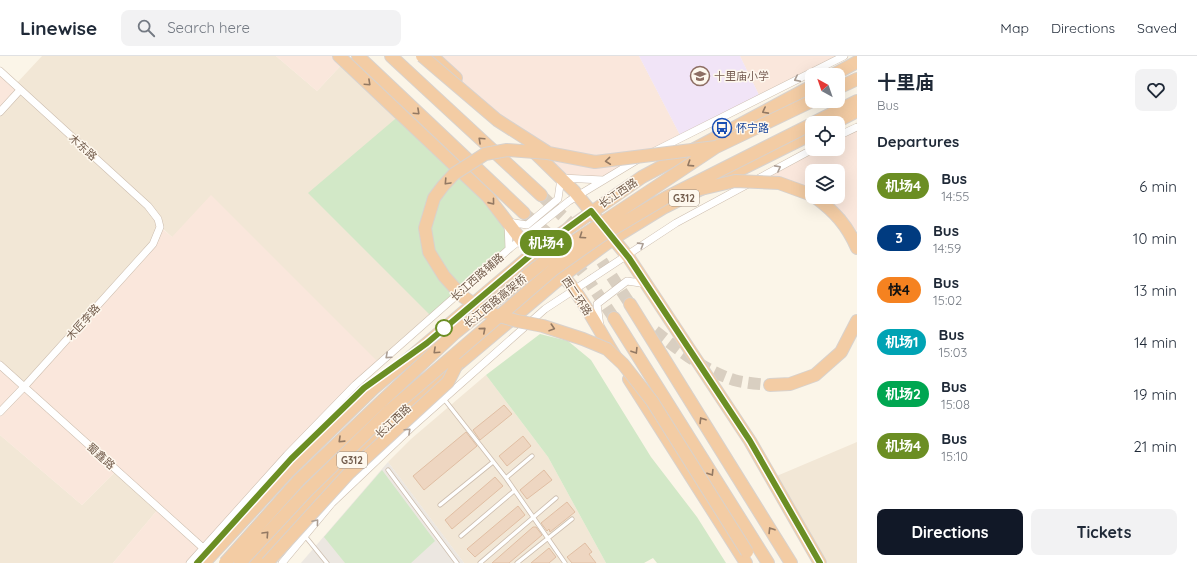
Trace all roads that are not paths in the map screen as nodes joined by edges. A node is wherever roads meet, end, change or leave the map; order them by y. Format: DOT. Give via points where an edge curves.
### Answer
graph roads {
  1 [pos="340,56"];
  2 [pos="358,56"];
  3 [pos="391,56"];
  4 [pos="422,56"];
  5 [pos="432,56"];
  6 [pos="844,56"];
  7 [pos="857,62"];
  8 [pos="845,69"];
  9 [pos="0,71"];
  10 [pos="857,79"];
  11 [pos="845,85"];
  12 [pos="20,90"];
  13 [pos="805,90"];
  14 [pos="857,101"];
  15 [pos="805,104"];
  16 [pos="857,111"];
  17 [pos="0,112"];
  18 [pos="826,116"];
  19 [pos="845,117"];
  20 [pos="805,127"];
  21 [pos="857,127"];
  22 [pos="845,133"];
  23 [pos="805,137"];
  24 [pos="716,147"];
  25 [pos="548,153"];
  26 [pos="805,153"];
  27 [pos="561,178"];
  28 [pos="603,180"];
  29 [pos="805,192"];
  30 [pos="541,195"];
  31 [pos="578,195"];
  32 [pos="667,197"];
  33 [pos="824,204"];
  34 [pos="591,211"];
  35 [pos="524,213"];
  36 [pos="508,222"];
  37 [pos="160,227"];
  38 [pos="614,238"];
  39 [pos="521,239"];
  40 [pos="857,248"];
  41 [pos="509,249"];
  42 [pos="532,254"];
  43 [pos="626,254"];
  44 [pos="564,275"];
  45 [pos="647,284"];
  46 [pos="574,289"];
  47 [pos="614,318"];
  48 [pos="857,321"];
  49 [pos="655,330"];
  50 [pos="600,332"];
  51 [pos="427,343"];
  52 [pos="457,364"];
  53 [pos="0,365"];
  54 [pos="770,386"];
  55 [pos="24,387"];
  56 [pos="444,399"];
  57 [pos="0,412"];
  58 [pos="532,456"];
  59 [pos="493,462"];
  60 [pos="388,470"];
  61 [pos="506,478"];
  62 [pos="514,491"];
  63 [pos="556,498"];
  64 [pos="440,505"];
  65 [pos="533,518"];
  66 [pos="572,519"];
  67 [pos="305,536"];
  68 [pos="462,536"];
  69 [pos="547,538"];
  70 [pos="202,547"];
  71 [pos="746,558"];
  72 [pos="563,562"];
  73 [pos="190,563"];
  74 [pos="196,563"];
  75 [pos="204,563"];
  76 [pos="225,563"];
  77 [pos="240,563"];
  78 [pos="255,563"];
  79 [pos="267,563"];
  80 [pos="282,563"];
  81 [pos="327,563"];
  82 [pos="457,563"];
  83 [pos="480,563"];
  84 [pos="517,563"];
  85 [pos="753,563"];
  86 [pos="768,563"];
  87 [pos="791,563"];
  88 [pos="820,563"];
  1 -- 36 [label="highway, 西二环路, one-way" via="488,197"];
  2 -- 35 [label="highway, one-way"];
  30 -- 3 [label="highway, one-way"];
  4 -- 25 [label="highway, bridge" via="497,120"];
  5 -- 27 [label="highway"];
  6 -- 28 [label="street, 长江西路辅路, one-way" via="714,120"];
  7 -- 8 [label="highway"];
  9 -- 12 [label="street, 木东路"];
  10 -- 11 [label="highway"];
  12 -- 17 [label="street"];
  12 -- 37 [label="street, 木东路" via="148,206"];
  13 -- 34 [label="highway, 长江西路, one-way" via="642,177"];
  14 -- 18 [label="highway, 长江西路高架桥"];
  15 -- 24 [label="highway, 长江西路高架桥, bridge"];
  16 -- 19 [label="highway"];
  20 -- 32 [label="highway, 长江西路高架桥, bridge"];
  21 -- 22 [label="street"];
  23 -- 38 [label="highway, 长江西路 / G312" via="663,208"];
  24 -- 25 [label="highway, one-way, bridge" via="595,162"];
  24 -- 76 [label="highway, 长江西路高架桥, one-way, bridge" via="546,260 455,333 299,480"];
  25 -- 71 [label="highway, one-way, bridge" via="507,150 485,154 454,174 434,198 425,228 429,252 444,276 462,296 486,312 583,339 607,349 623,364 652,401"];
  43 -- 26 [label="street, one-way" via="676,223"];
  27 -- 28 [label="street"];
  27 -- 31 [label="highway"];
  27 -- 36 [label="street" via="558,199 527,225"];
  28 -- 31 [label="street, 长江西路辅路"];
  29 -- 32 [label="highway, bridge" via="779,183 735,180"];
  31 -- 34 [label="highway"];
  31 -- 39 [label="street, 长江西路辅路"];
  77 -- 32 [label="highway, 长江西路高架桥, one-way, bridge" via="306,492 389,411 554,269 601,236"];
  33 -- 40 [label="highway" via="835,212"];
  34 -- 38 [label="highway"];
  34 -- 42 [label="highway, 长江西路"];
  36 -- 39 [label="highway, 西二环路"];
  36 -- 41 [label="street"];
  37 -- 55 [label="street, 木匠李路" via="153,244"];
  38 -- 43 [label="highway"];
  38 -- 44 [label="highway, 长江西路 / G312"];
  39 -- 41 [label="street, 长江西路辅路"];
  39 -- 42 [label="highway, 西二环路"];
  41 -- 70 [label="street, 长江西路辅路, one-way" via="355,385"];
  42 -- 44 [label="highway, 西二环路"];
  42 -- 51 [label="highway, 长江西路"];
  43 -- 45 [label="highway"];
  43 -- 46 [label="street"];
  44 -- 46 [label="highway, 西二环路"];
  44 -- 52 [label="highway, 长江西路 / G312"];
  45 -- 50 [label="street" via="627,281 597,304"];
  45 -- 88 [label="highway" via="750,441"];
  46 -- 50 [label="highway, 西二环路"];
  46 -- 56 [label="street" via="546,309"];
  47 -- 86 [label="highway, one-way"];
  48 -- 54 [label="highway" via="842,352 815,375 790,384"];
  87 -- 49 [label="highway, one-way" via="633,310"];
  50 -- 71 [label="highway, 西二环路"];
  51 -- 74 [label="highway" via="364,388 291,459"];
  51 -- 75 [label="highway, 长江西路" via="373,389 288,472"];
  52 -- 78 [label="highway, 长江西路 / G312" via="392,420 310,502"];
  52 -- 79 [label="highway, bridge" via="448,382 349,473"];
  53 -- 55 [label="street, 蜀鑫路"];
  55 -- 57 [label="street, 木匠李路"];
  55 -- 70 [label="street, 蜀鑫路"];
  56 -- 59 [label="lane"];
  67 -- 56 [label="street, one-way" via="332,503"];
  58 -- 61 [label="lane"];
  59 -- 61 [label="lane"];
  59 -- 64 [label="lane"];
  60 -- 82 [label="lane"];
  61 -- 62 [label="lane"];
  62 -- 65 [label="lane"];
  62 -- 68 [label="lane"];
  63 -- 65 [label="lane"];
  65 -- 69 [label="lane"];
  65 -- 83 [label="lane"];
  66 -- 69 [label="lane"];
  67 -- 80 [label="street"];
  67 -- 81 [label="lane"];
  69 -- 72 [label="lane"];
  69 -- 84 [label="lane"];
  70 -- 73 [label="street, 长江西路辅路"];
  71 -- 85 [label="highway"];
}
